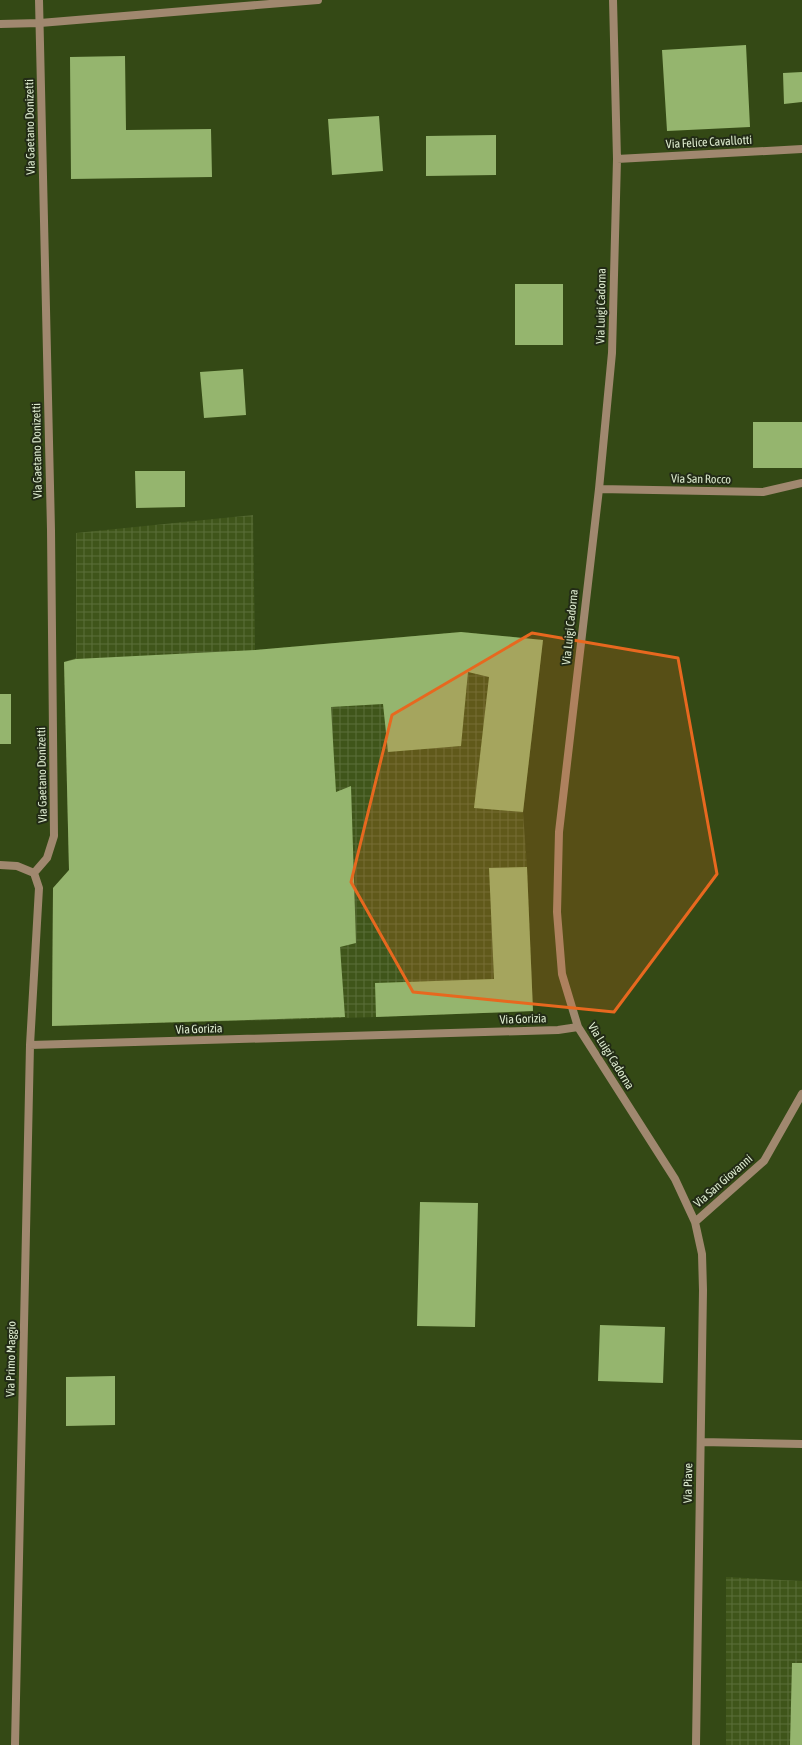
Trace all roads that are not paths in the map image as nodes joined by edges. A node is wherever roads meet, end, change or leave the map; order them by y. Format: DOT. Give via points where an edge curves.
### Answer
graph roads {
  1 [pos="39,0"];
  2 [pos="318,0"];
  3 [pos="613,0"];
  4 [pos="40,23"];
  5 [pos="0,24"];
  6 [pos="802,149"];
  7 [pos="616,159"];
  8 [pos="802,483"];
  9 [pos="599,489"];
  10 [pos="0,866"];
  11 [pos="34,873"];
  12 [pos="578,1027"];
  13 [pos="30,1045"];
  14 [pos="802,1094"];
  15 [pos="695,1222"];
  16 [pos="701,1442"];
  17 [pos="802,1444"];
  18 [pos="15,1745"];
  19 [pos="696,1745"];
  1 -- 4 [label="street, Via Gaetano Donizetti"];
  2 -- 4 [label="street"];
  3 -- 7 [label="street, Via Luigi Cadorna"];
  4 -- 5 [label="street"];
  4 -- 11 [label="street, Via Gaetano Donizetti" via="51,530 54,836 47,858"];
  6 -- 7 [label="street, Via Felice Cavallotti"];
  7 -- 9 [label="street, Via Luigi Cadorna" via="612,353"];
  8 -- 9 [label="street, Via San Rocco" via="763,492"];
  9 -- 12 [label="street, Via Luigi Cadorna" via="559,832 557,912 562,974"];
  10 -- 11 [label="street" via="17,866"];
  11 -- 13 [label="street" via="39,888"];
  12 -- 13 [label="street, Via Gorizia" via="558,1030"];
  12 -- 15 [label="street, Via Luigi Cadorna" via="675,1179"];
  13 -- 18 [label="street, Via Primo Maggio"];
  14 -- 15 [label="street, Via San Giovanni" via="764,1161"];
  15 -- 16 [label="street, Via Piave" via="702,1254 703,1290"];
  16 -- 17 [label="street"];
  16 -- 19 [label="street, Via Piave"];
}
